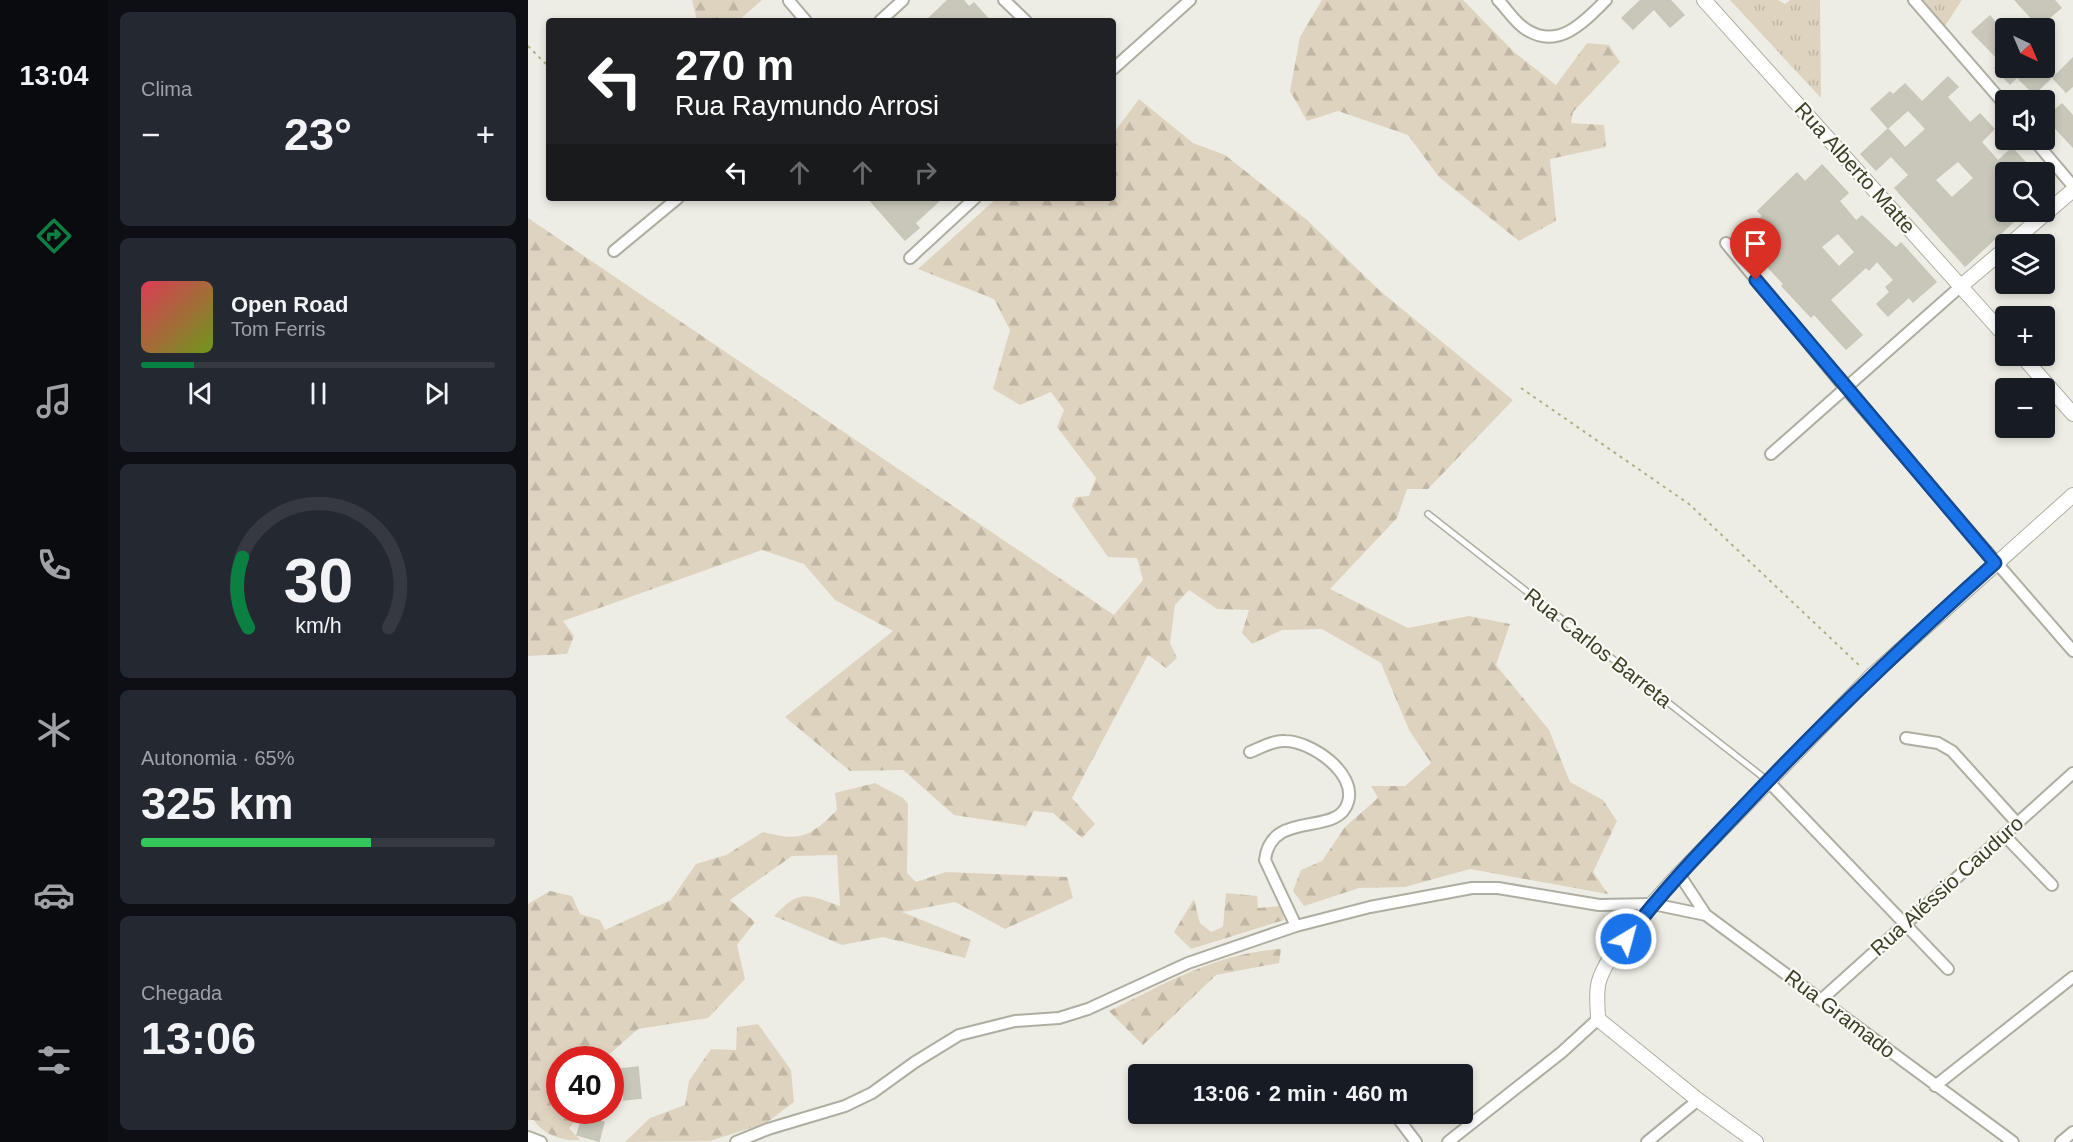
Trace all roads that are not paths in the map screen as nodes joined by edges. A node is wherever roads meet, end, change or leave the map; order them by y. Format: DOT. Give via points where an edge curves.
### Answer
graph roads {
  1 [pos="903,0"];
  2 [pos="1004,0"];
  3 [pos="1190,0"];
  4 [pos="1498,0"];
  5 [pos="1606,0"];
  6 [pos="1704,0"];
  7 [pos="1914,0"];
  8 [pos="789,1"];
  9 [pos="803,18"];
  10 [pos="883,18"];
  11 [pos="1023,18"];
  12 [pos="1116,66"];
  13 [pos="1995,93"];
  14 [pos="2042,150"];
  15 [pos="2073,186"];
  16 [pos="2073,190"];
  17 [pos="674,201"];
  18 [pos="968,201"];
  19 [pos="2022,234"];
  20 [pos="1726,243"];
  21 [pos="614,251"];
  22 [pos="1995,257"];
  23 [pos="910,258"];
  24 [pos="1961,286"];
  25 [pos="1995,325"];
  26 [pos="2031,366"];
  27 [pos="1846,389"];
  28 [pos="2073,414"];
  29 [pos="1771,454"];
  30 [pos="2073,495"];
  31 [pos="1428,514"];
  32 [pos="1995,563"];
  33 [pos="2073,651"];
  34 [pos="1906,738"];
  35 [pos="1250,752"];
  36 [pos="2073,773"];
  37 [pos="1768,781"];
  38 [pos="2017,823"];
  39 [pos="2004,835"];
  40 [pos="1679,874"];
  41 [pos="2052,885"];
  42 [pos="1653,904"];
  43 [pos="1706,915"];
  44 [pos="1906,924"];
  45 [pos="1296,926"];
  46 [pos="1948,969"];
  47 [pos="2073,977"];
  48 [pos="1822,999"];
  49 [pos="1599,1019"];
  50 [pos="1935,1086"];
  51 [pos="1698,1100"];
  52 [pos="1402,1124"];
  53 [pos="2073,1132"];
  54 [pos="528,1137"];
  55 [pos="541,1142"];
  56 [pos="736,1142"];
  57 [pos="1416,1142"];
  58 [pos="1448,1142"];
  59 [pos="1647,1142"];
  60 [pos="1756,1142"];
  61 [pos="2013,1142"];
  62 [pos="2061,1142"];
  1 -- 10 [label="street"];
  2 -- 11 [label="street"];
  3 -- 12 [label="street"];
  4 -- 5 [label="street" via="1527,30 1550,38 1576,30"];
  6 -- 24 [label="street, Rua Alberto Matte"];
  7 -- 13 [label="street"];
  8 -- 9 [label="street"];
  14 -- 15 [label="street"];
  16 -- 19 [label="street"];
  17 -- 21 [label="street"];
  18 -- 23 [label="street"];
  20 -- 27 [label="street"];
  22 -- 24 [label="street"];
  24 -- 25 [label="street, Rua Alberto Matte"];
  24 -- 27 [label="street"];
  26 -- 28 [label="street"];
  27 -- 29 [label="street"];
  27 -- 32 [label="street"];
  30 -- 32 [label="street"];
  31 -- 37 [label="lane, Rua Carlos Barreta"];
  32 -- 33 [label="street"];
  32 -- 37 [label="street" via="1870,677"];
  34 -- 38 [label="street" via="1938,743 1952,751"];
  35 -- 45 [label="street" via="1285,741 1301,745 1330,763 1350,787 1349,801 1339,816 1293,827 1278,834 1267,848 1265,860"];
  36 -- 38 [label="street, Rua Aléssio Cauduro"];
  37 -- 40 [label="street"];
  37 -- 44 [label="street"];
  38 -- 39 [label="street, Rua Aléssio Cauduro"];
  39 -- 41 [label="street"];
  39 -- 44 [label="street, Rua Aléssio Cauduro"];
  40 -- 42 [label="street"];
  40 -- 43 [label="street, Rua Gramado"];
  42 -- 43 [label="street"];
  42 -- 45 [label="street" via="1599,905 1498,888 1472,888"];
  42 -- 49 [label="street" via="1603,971 1598,985"];
  43 -- 48 [label="street, Rua Gramado"];
  44 -- 46 [label="street"];
  44 -- 48 [label="street, Rua Aléssio Cauduro"];
  45 -- 56 [label="street" via="1188,963 1088,1009 1059,1018 1015,1021 959,1035 872,1093 845,1106"];
  47 -- 50 [label="street"];
  48 -- 50 [label="street, Rua Gramado"];
  49 -- 51 [label="street"];
  49 -- 58 [label="street"];
  50 -- 61 [label="street, Rua Gramado"];
  51 -- 59 [label="street"];
  51 -- 60 [label="street"];
  52 -- 57 [label="street"];
  53 -- 62 [label="street"];
  54 -- 55 [label="street"];
}
